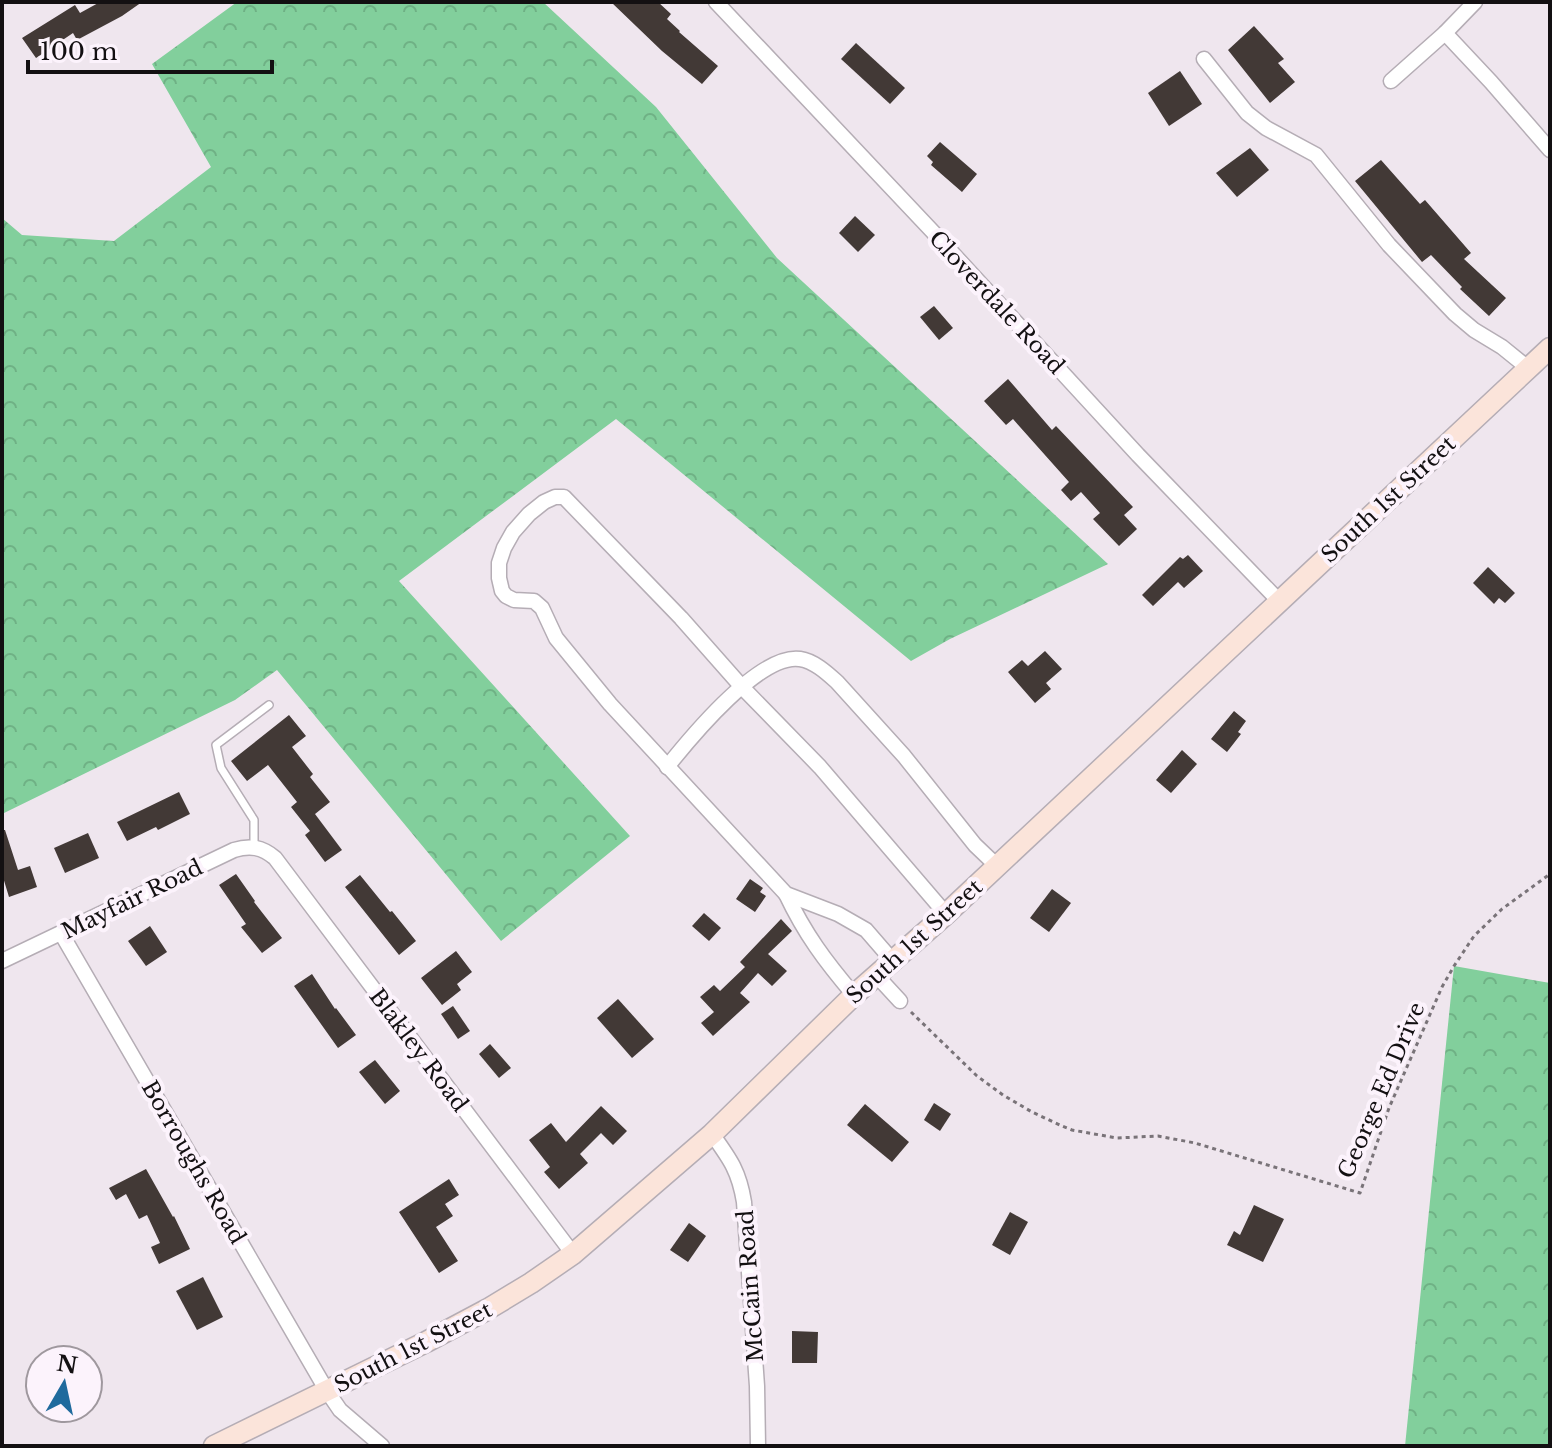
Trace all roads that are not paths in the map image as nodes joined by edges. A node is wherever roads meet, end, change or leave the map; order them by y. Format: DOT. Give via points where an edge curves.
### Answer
graph roads {
  1 [pos="716,2"];
  2 [pos="1475,2"];
  3 [pos="1445,33"];
  4 [pos="1204,59"];
  5 [pos="1391,81"];
  6 [pos="1550,150"];
  7 [pos="1550,348"];
  8 [pos="1528,368"];
  9 [pos="1279,601"];
  10 [pos="742,687"];
  11 [pos="269,705"];
  12 [pos="667,767"];
  13 [pos="259,848"];
  14 [pos="997,866"];
  15 [pos="786,894"];
  16 [pos="946,914"];
  17 [pos="61,933"];
  18 [pos="892,960"];
  19 [pos="2,961"];
  20 [pos="876,975"];
  21 [pos="854,995"];
  22 [pos="900,1001"];
  23 [pos="712,1134"];
  24 [pos="573,1254"];
  25 [pos="327,1391"];
  26 [pos="214,1446"];
  27 [pos="382,1446"];
  28 [pos="758,1446"];
  1 -- 9 [label="street, Cloverdale Road"];
  2 -- 3 [label="street"];
  3 -- 5 [label="street"];
  3 -- 6 [label="street"];
  4 -- 8 [label="street" via="1247,113 1316,155 1389,245 1455,314"];
  7 -- 8 [label="main road, South 1st Street"];
  8 -- 9 [label="main road, South 1st Street"];
  9 -- 14 [label="main road, South 1st Street"];
  10 -- 12 [label="street"];
  10 -- 12 [label="street" via="564,497 544,502 529,514 504,548 499,563 502,591 542,608 573,661"];
  10 -- 14 [label="street" via="780,661 798,658 826,672"];
  10 -- 16 [label="street" via="820,767"];
  11 -- 13 [label="lane" via="216,745 221,768 254,820"];
  12 -- 15 [label="street"];
  13 -- 17 [label="street, Mayfair Road" via="234,850"];
  13 -- 24 [label="street, Blakley Road" via="275,858"];
  14 -- 16 [label="main road, South 1st Street"];
  15 -- 18 [label="street" via="866,930"];
  15 -- 21 [label="street" via="815,947"];
  16 -- 18 [label="main road, South 1st Street"];
  17 -- 19 [label="street, Mayfair Road"];
  17 -- 25 [label="street, Borroughs Road"];
  18 -- 20 [label="main road, South 1st Street"];
  20 -- 21 [label="main road, South 1st Street"];
  20 -- 22 [label="street"];
  21 -- 23 [label="main road, South 1st Street"];
  23 -- 24 [label="main road, South 1st Street"];
  23 -- 28 [label="street, McCain Road" via="740,1180 744,1202"];
  24 -- 25 [label="main road, South 1st Street" via="488,1309"];
  25 -- 26 [label="main road, South 1st Street"];
  25 -- 27 [label="street, Borroughs Road" via="340,1410"];
}
